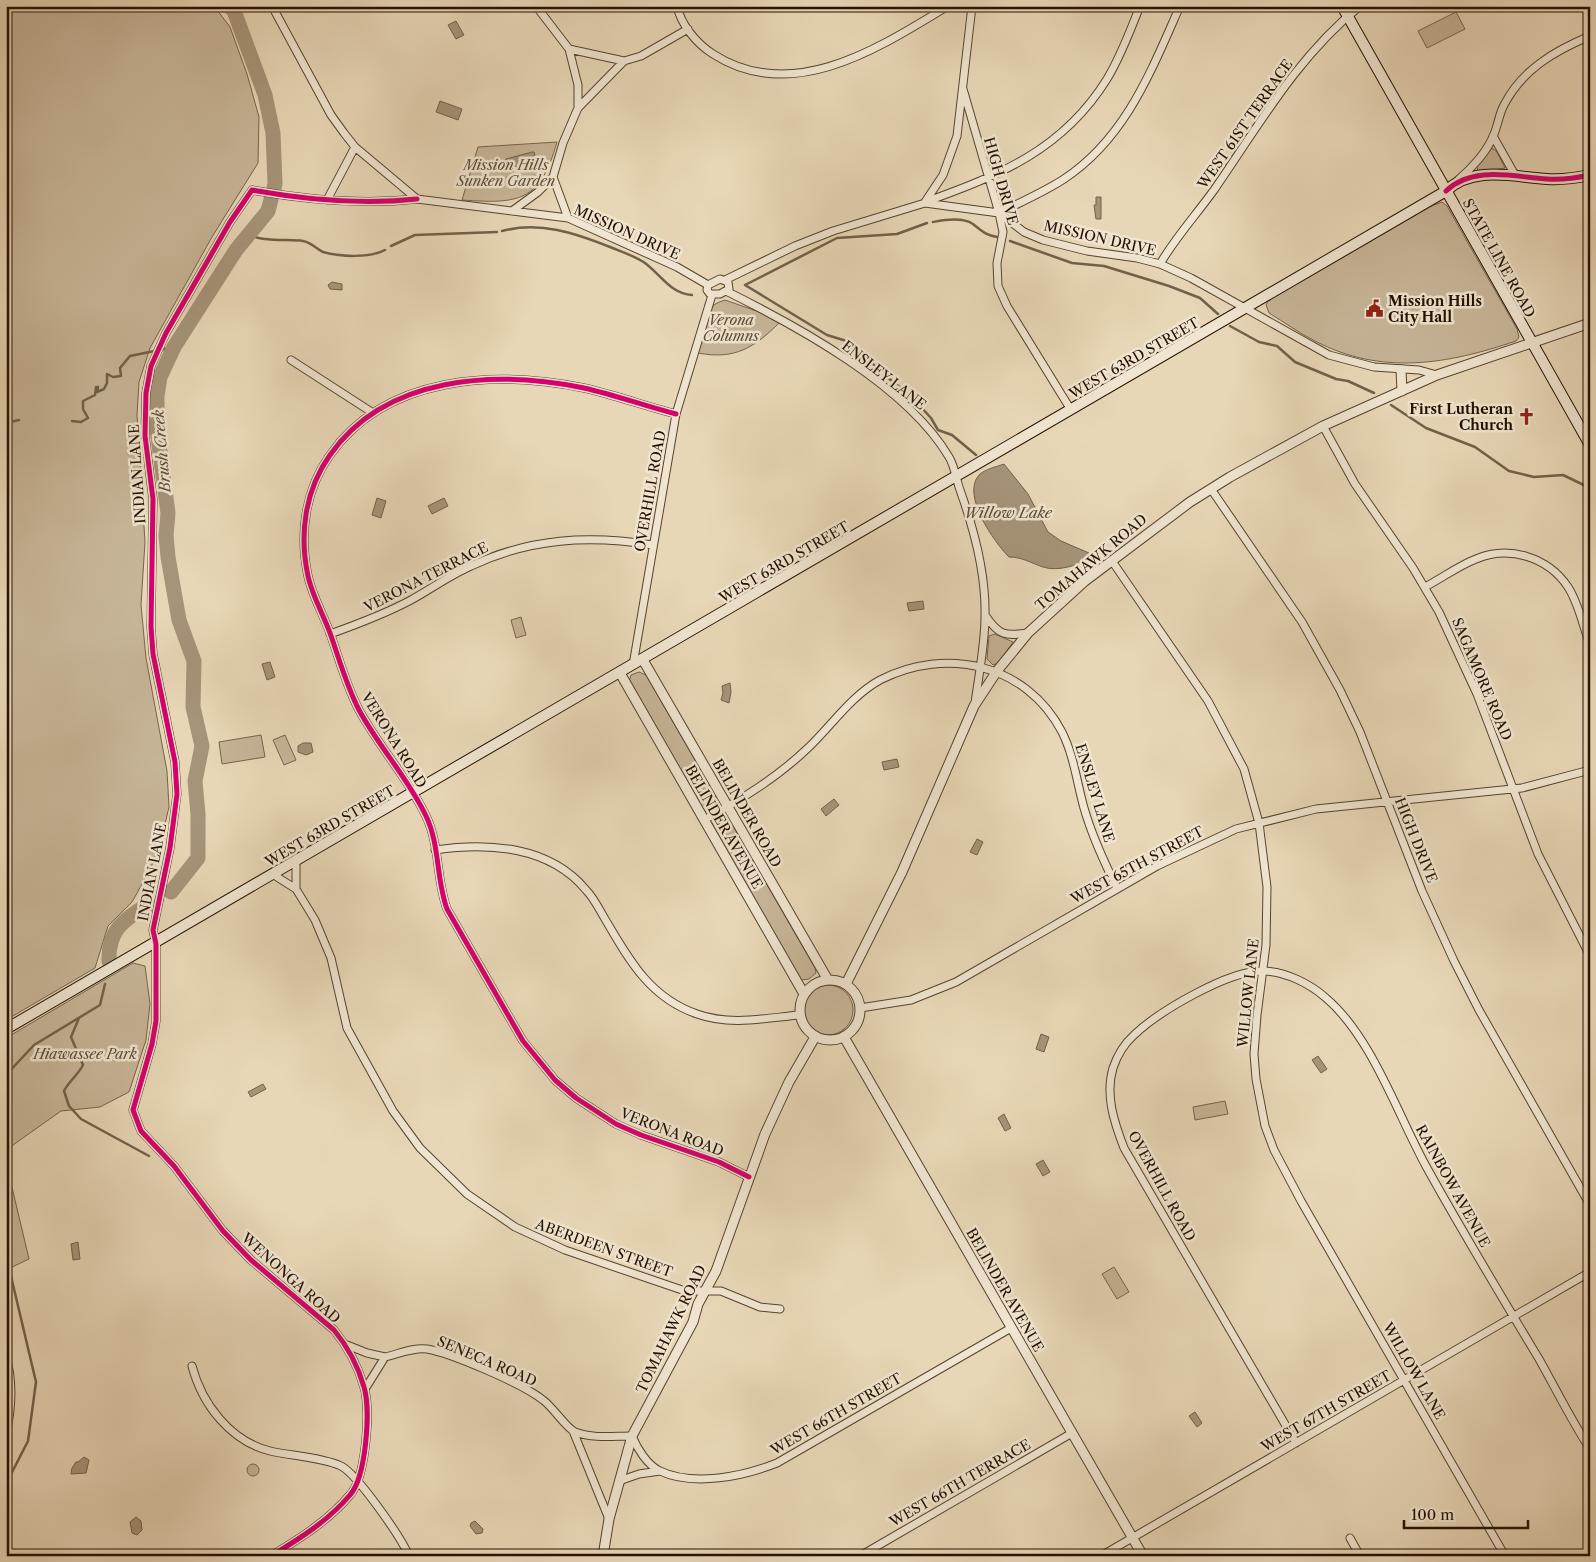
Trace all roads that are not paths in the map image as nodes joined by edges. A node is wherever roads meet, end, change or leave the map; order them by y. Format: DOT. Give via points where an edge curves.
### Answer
graph roads {
  1 [pos="272,6"];
  2 [pos="536,6"];
  3 [pos="677,6"];
  4 [pos="948,6"];
  5 [pos="972,6"];
  6 [pos="1140,6"];
  7 [pos="1180,6"];
  8 [pos="1342,6"];
  9 [pos="1360,6"];
  10 [pos="1348,17"];
  11 [pos="688,29"];
  12 [pos="1590,36"];
  13 [pos="569,49"];
  14 [pos="624,61"];
  15 [pos="963,89"];
  16 [pos="578,108"];
  17 [pos="1493,136"];
  18 [pos="355,147"];
  19 [pos="1515,175"];
  20 [pos="1590,175"];
  21 [pos="553,177"];
  22 [pos="988,180"];
  23 [pos="1449,188"];
  24 [pos="417,199"];
  25 [pos="327,200"];
  26 [pos="924,203"];
  27 [pos="512,211"];
  28 [pos="999,213"];
  29 [pos="568,218"];
  30 [pos="1160,264"];
  31 [pos="725,280"];
  32 [pos="708,285"];
  33 [pos="726,291"];
  34 [pos="712,295"];
  35 [pos="1246,308"];
  36 [pos="1590,323"];
  37 [pos="1531,344"];
  38 [pos="292,360"];
  39 [pos="1401,370"];
  40 [pos="1437,375"];
  41 [pos="1402,392"];
  42 [pos="1071,410"];
  43 [pos="373,414"];
  44 [pos="676,414"];
  45 [pos="1323,426"];
  46 [pos="1590,445"];
  47 [pos="956,478"];
  48 [pos="1212,489"];
  49 [pos="653,545"];
  50 [pos="1112,561"];
  51 [pos="1425,587"];
  52 [pos="985,616"];
  53 [pos="1028,633"];
  54 [pos="330,634"];
  55 [pos="1590,645"];
  56 [pos="643,660"];
  57 [pos="633,665"];
  58 [pos="980,667"];
  59 [pos="997,670"];
  60 [pos="620,673"];
  61 [pos="974,706"];
  62 [pos="1590,770"];
  63 [pos="1512,789"];
  64 [pos="414,793"];
  65 [pos="1387,801"];
  66 [pos="727,808"];
  67 [pos="704,820"];
  68 [pos="1259,823"];
  69 [pos="435,850"];
  70 [pos="296,861"];
  71 [pos="274,875"];
  72 [pos="1117,888"];
  73 [pos="296,889"];
  74 [pos="156,944"];
  75 [pos="1590,956"];
  76 [pos="1263,971"];
  77 [pos="828,980"];
  78 [pos="846,984"];
  79 [pos="804,994"];
  80 [pos="860,1008"];
  81 [pos="799,1015"];
  82 [pos="6,1029"];
  83 [pos="815,1037"];
  84 [pos="844,1037"];
  85 [pos="749,1177"];
  86 [pos="1590,1205"];
  87 [pos="1590,1272"];
  88 [pos="705,1291"];
  89 [pos="780,1309"];
  90 [pos="1513,1316"];
  91 [pos="1011,1328"];
  92 [pos="346,1345"];
  93 [pos="6,1356"];
  94 [pos="385,1357"];
  95 [pos="192,1366"];
  96 [pos="1404,1380"];
  97 [pos="365,1389"];
  98 [pos="573,1431"];
  99 [pos="1072,1433"];
  100 [pos="6,1434"];
  101 [pos="632,1436"];
  102 [pos="1296,1443"];
  103 [pos="1590,1450"];
  104 [pos="660,1471"];
  105 [pos="357,1481"];
  106 [pos="619,1481"];
  107 [pos="609,1518"];
  108 [pos="1132,1538"];
  109 [pos="1350,1538"];
  110 [pos="271,1556"];
  111 [pos="409,1556"];
  112 [pos="603,1556"];
  113 [pos="860,1556"];
  114 [pos="1101,1556"];
  115 [pos="1143,1556"];
  116 [pos="1360,1556"];
  117 [pos="1505,1556"];
  1 -- 18 [label="street" via="331,115"];
  2 -- 13 [label="street"];
  3 -- 11 [label="street"];
  4 -- 11 [label="street" via="853,58 808,73 789,75 769,75 728,63 702,46"];
  5 -- 15 [label="street, HIGH DRIVE"];
  6 -- 22 [label="street" via="1108,77 1084,111 1043,148"];
  7 -- 28 [label="street" via="1136,100 1101,148 1064,179"];
  8 -- 10 [label="main road, STATE LINE ROAD"];
  9 -- 10 [label="street, WEST 61ST TERRACE"];
  10 -- 23 [label="main road, STATE LINE ROAD"];
  10 -- 30 [label="street, WEST 61ST TERRACE" via="1286,82"];
  11 -- 14 [label="street" via="641,56"];
  12 -- 17 [label="street" via="1553,53 1515,86 1503,106"];
  13 -- 14 [label="street"];
  13 -- 16 [label="street" via="578,85"];
  14 -- 16 [label="street"];
  15 -- 22 [label="street, HIGH DRIVE"];
  15 -- 26 [label="street, HIGH DRIVE" via="952,155"];
  16 -- 21 [label="street"];
  17 -- 19 [label="street"];
  17 -- 23 [label="street" via="1477,160"];
  18 -- 24 [label="street"];
  18 -- 25 [label="street"];
  19 -- 20 [label="main road, WEST 63RD STREET" via="1548,179"];
  19 -- 23 [label="main road, WEST 63RD STREET" via="1474,177"];
  21 -- 27 [label="street"];
  21 -- 29 [label="street"];
  22 -- 26 [label="street"];
  22 -- 28 [label="street, HIGH DRIVE"];
  23 -- 35 [label="main road, WEST 63RD STREET"];
  23 -- 37 [label="main road, STATE LINE ROAD"];
  24 -- 25 [label="street, INDIAN LANE" via="380,203"];
  24 -- 27 [label="street, MISSION DRIVE"];
  25 -- 74 [label="street, INDIAN LANE" via="252,190 166,333 152,366 144,410 153,499 151,627 153,654 175,762 177,794 172,839 153,930"];
  26 -- 28 [label="street, MISSION DRIVE"];
  26 -- 31 [label="street, MISSION DRIVE" via="833,231"];
  27 -- 29 [label="street, MISSION DRIVE"];
  28 -- 30 [label="street, MISSION DRIVE" via="1024,232 1060,245"];
  28 -- 42 [label="street, HIGH DRIVE" via="1003,232 998,286"];
  29 -- 32 [label="street, MISSION DRIVE" via="677,267"];
  30 -- 35 [label="street, MISSION DRIVE"];
  31 -- 32 [label="street, MISSION DRIVE" via="714,280"];
  31 -- 33 [label="street" via="730,285"];
  32 -- 34 [label="street" via="707,290"];
  33 -- 34 [label="street"];
  33 -- 47 [label="street, ENSLEY LANE" via="819,341 886,390 928,428 950,459"];
  34 -- 44 [label="street, OVERHILL ROAD"];
  35 -- 39 [label="street, MISSION DRIVE" via="1329,354 1374,367"];
  35 -- 42 [label="main road, WEST 63RD STREET"];
  36 -- 37 [label="street, TOMAHAWK ROAD"];
  37 -- 40 [label="street, TOMAHAWK ROAD"];
  37 -- 46 [label="main road, STATE LINE ROAD"];
  38 -- 43 [label="street"];
  39 -- 40 [label="street, MISSION DRIVE"];
  39 -- 41 [label="street"];
  40 -- 41 [label="street, TOMAHAWK ROAD"];
  41 -- 45 [label="street, TOMAHAWK ROAD"];
  42 -- 47 [label="main road, WEST 63RD STREET"];
  43 -- 44 [label="street, VERONA ROAD" via="421,390 448,384 504,380 586,389"];
  43 -- 54 [label="street, VERONA ROAD" via="337,444 325,461 305,517 303,539 308,578"];
  44 -- 49 [label="street, OVERHILL ROAD"];
  45 -- 48 [label="street, TOMAHAWK ROAD"];
  45 -- 51 [label="street, SAGAMORE ROAD" via="1355,484"];
  47 -- 52 [label="street, ENSLEY LANE" via="980,569"];
  47 -- 56 [label="main road, WEST 63RD STREET"];
  48 -- 50 [label="street, TOMAHAWK ROAD" via="1160,523"];
  48 -- 65 [label="street, HIGH DRIVE" via="1324,659 1360,732"];
  49 -- 54 [label="street, VERONA TERRACE" via="622,540 576,539 542,542 515,549 469,566 396,608"];
  49 -- 57 [label="street, OVERHILL ROAD"];
  50 -- 53 [label="street, TOMAHAWK ROAD"];
  50 -- 68 [label="street, WILLOW LANE" via="1197,683 1227,733 1244,769"];
  51 -- 55 [label="street" via="1483,556 1514,553 1530,557 1551,569 1568,587"];
  51 -- 63 [label="street, SAGAMORE ROAD" via="1463,659"];
  52 -- 53 [label="street" via="995,629 1008,636"];
  52 -- 58 [label="street, ENSLEY LANE"];
  53 -- 59 [label="street, TOMAHAWK ROAD"];
  54 -- 64 [label="street, VERONA ROAD" via="360,711"];
  56 -- 57 [label="main road, WEST 63RD STREET"];
  56 -- 66 [label="street, BELINDER ROAD"];
  57 -- 60 [label="main road, WEST 63RD STREET"];
  58 -- 59 [label="street"];
  58 -- 61 [label="street, ENSLEY LANE"];
  58 -- 66 [label="street" via="951,663 920,665 879,681 859,695 797,759"];
  59 -- 61 [label="street, TOMAHAWK ROAD"];
  59 -- 72 [label="street, ENSLEY LANE" via="1042,704 1062,732 1090,828"];
  60 -- 64 [label="main road, WEST 63RD STREET"];
  60 -- 67 [label="street, BELINDER AVENUE"];
  61 -- 78 [label="street, TOMAHAWK ROAD" via="902,872"];
  62 -- 63 [label="street, WEST 65TH STREET"];
  63 -- 65 [label="street, WEST 65TH STREET"];
  63 -- 75 [label="street, SAGAMORE ROAD" via="1551,883"];
  64 -- 69 [label="street, VERONA ROAD" via="427,818"];
  64 -- 70 [label="main road, WEST 63RD STREET"];
  65 -- 68 [label="street, WEST 65TH STREET" via="1316,809"];
  65 -- 86 [label="street, HIGH DRIVE" via="1454,961"];
  66 -- 67 [label="street"];
  66 -- 77 [label="street, BELINDER ROAD"];
  67 -- 79 [label="street, BELINDER AVENUE"];
  68 -- 72 [label="street, WEST 65TH STREET" via="1186,850"];
  68 -- 76 [label="street, WILLOW LANE" via="1267,887"];
  69 -- 81 [label="street" via="462,846 509,849 542,857 560,866 587,890 637,972 660,995 677,1006 722,1020"];
  69 -- 85 [label="street, VERONA ROAD" via="438,878 447,910 523,1040 556,1080 576,1098 616,1124 719,1162"];
  70 -- 71 [label="main road, WEST 63RD STREET"];
  70 -- 73 [label="street"];
  71 -- 73 [label="street, ABERDEEN STREET"];
  71 -- 74 [label="main road, WEST 63RD STREET"];
  72 -- 80 [label="street, WEST 65TH STREET" via="937,991 892,1004"];
  73 -- 88 [label="street, ABERDEEN STREET" via="326,942 340,1007 354,1044 404,1127 444,1174 496,1215 540,1240 685,1291"];
  74 -- 82 [label="main road, WEST 63RD STREET"];
  74 -- 92 [label="street, WENONGA ROAD" via="156,1021 133,1110 136,1122 238,1247 334,1330"];
  76 -- 90 [label="street, RAINBOW AVENUE" via="1289,975 1326,998 1352,1027 1427,1168"];
  76 -- 96 [label="street, WILLOW LANE" via="1254,1054 1258,1098 1265,1126 1280,1163"];
  76 -- 102 [label="street, OVERHILL ROAD" via="1233,976 1208,988 1138,1032 1117,1058 1110,1091 1113,1116 1124,1148"];
  77 -- 78 [label="street"];
  77 -- 79 [label="street" via="818,982"];
  78 -- 80 [label="street" via="858,998"];
  79 -- 81 [label="street"];
  80 -- 84 [label="street" via="856,1024"];
  81 -- 83 [label="street" via="807,1031"];
  83 -- 84 [label="street" via="824,1040"];
  83 -- 85 [label="street, TOMAHAWK ROAD" via="778,1105"];
  84 -- 91 [label="street, BELINDER AVENUE"];
  85 -- 88 [label="street, TOMAHAWK ROAD" via="716,1271"];
  87 -- 90 [label="street, WEST 67TH STREET"];
  88 -- 89 [label="street, ABERDEEN STREET" via="722,1290 760,1307"];
  88 -- 101 [label="street, TOMAHAWK ROAD" via="693,1322"];
  90 -- 96 [label="street, WEST 67TH STREET"];
  90 -- 103 [label="street, RAINBOW AVENUE"];
  91 -- 99 [label="street, BELINDER AVENUE"];
  91 -- 104 [label="street, WEST 66TH STREET" via="777,1464 724,1478 686,1477"];
  92 -- 94 [label="street"];
  92 -- 97 [label="street, WENONGA ROAD"];
  93 -- 100 [label="street" via="11,1380"];
  94 -- 97 [label="street"];
  94 -- 98 [label="street, SENECA ROAD" via="415,1349 462,1361 542,1399"];
  95 -- 105 [label="street" via="198,1385 213,1410 242,1439 270,1451 339,1465"];
  96 -- 102 [label="street, WEST 67TH STREET"];
  96 -- 117 [label="street, WILLOW LANE"];
  97 -- 105 [label="street, WENONGA ROAD" via="365,1446"];
  98 -- 101 [label="street" via="594,1437"];
  98 -- 107 [label="street, SENECA ROAD"];
  99 -- 108 [label="street, BELINDER AVENUE"];
  99 -- 113 [label="street, WEST 66TH TERRACE"];
  101 -- 104 [label="street" via="638,1448"];
  101 -- 106 [label="street, TOMAHAWK ROAD"];
  102 -- 108 [label="street, WEST 67TH STREET"];
  104 -- 106 [label="street, WEST 66TH STREET"];
  105 -- 110 [label="street, WENONGA ROAD" via="351,1494 315,1528"];
  105 -- 111 [label="street" via="394,1528"];
  106 -- 107 [label="street, TOMAHAWK ROAD"];
  107 -- 112 [label="street, TOMAHAWK ROAD"];
  108 -- 114 [label="street, WEST 67TH STREET"];
  108 -- 115 [label="street, BELINDER AVENUE"];
  109 -- 116 [label="street"];
}
